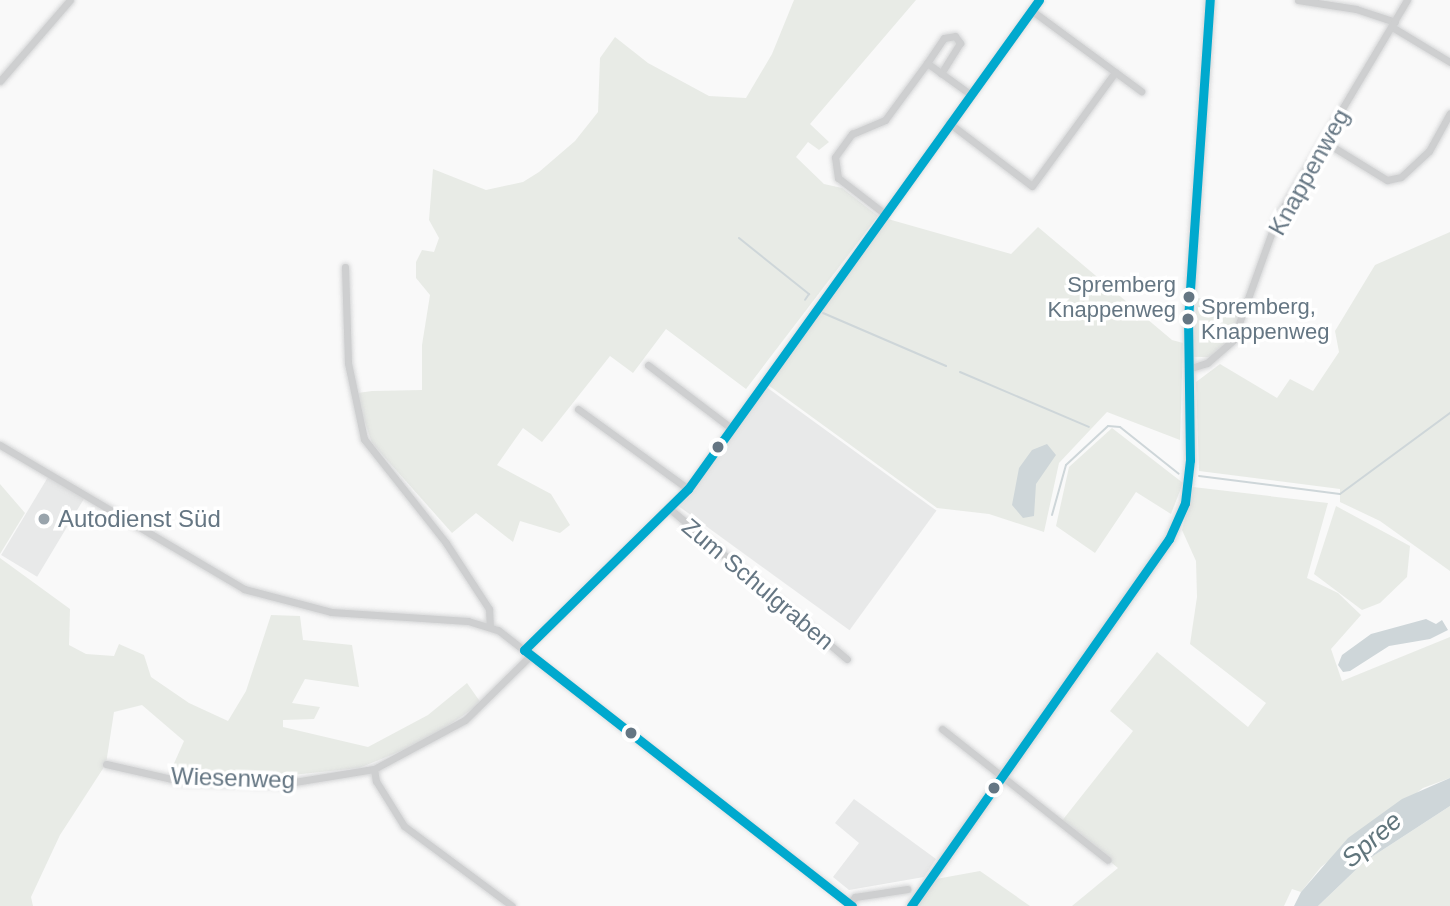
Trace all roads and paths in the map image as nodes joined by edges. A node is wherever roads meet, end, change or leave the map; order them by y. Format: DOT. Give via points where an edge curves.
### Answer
graph roads {
  1 [pos="70,0"];
  2 [pos="1039,0"];
  3 [pos="1210,0"];
  4 [pos="1297,0"];
  5 [pos="1408,0"];
  6 [pos="1311,2"];
  7 [pos="1031,10"];
  8 [pos="1393,25"];
  9 [pos="1450,62"];
  10 [pos="927,63"];
  11 [pos="1115,72"];
  12 [pos="941,73"];
  13 [pos="0,81"];
  14 [pos="1141,90"];
  15 [pos="970,94"];
  16 [pos="1450,113"];
  17 [pos="949,123"];
  18 [pos="1325,142"];
  19 [pos="885,214"];
  20 [pos="345,267"];
  21 [pos="649,365"];
  22 [pos="1188,369"];
  23 [pos="578,408"];
  24 [pos="731,428"];
  25 [pos="0,445"];
  26 [pos="688,489"];
  27 [pos="670,509"];
  28 [pos="490,626"];
  29 [pos="527,653"];
  30 [pos="848,659"];
  31 [pos="942,729"];
  32 [pos="106,764"];
  33 [pos="374,769"];
  34 [pos="1002,776"];
  35 [pos="1108,860"];
  36 [pos="907,889"];
  37 [pos="851,904"];
  38 [pos="512,906"];
  39 [pos="911,906"];
  1 -- 13 [label="street"];
  2 -- 7 [label="street, Wiesenweg"];
  3 -- 22 [label="main road"];
  4 -- 6 [label="street"];
  5 -- 8 [label="street, Knappenweg"];
  6 -- 8 [label="street" via="1356,9"];
  7 -- 11 [label="street"];
  7 -- 15 [label="street, Wiesenweg"];
  8 -- 9 [label="street"];
  8 -- 18 [label="street, Knappenweg"];
  10 -- 12 [label="street"];
  10 -- 12 [label="street" via="944,38 955,36 960,43"];
  10 -- 19 [label="street" via="885,120 852,134 835,157 838,178"];
  11 -- 14 [label="street"];
  11 -- 17 [label="street" via="1032,186"];
  12 -- 15 [label="street"];
  15 -- 17 [label="street, Wiesenweg"];
  16 -- 18 [label="street" via="1429,151 1401,177 1387,180"];
  17 -- 19 [label="street, Wiesenweg"];
  18 -- 22 [label="street, Knappenweg" via="1277,218 1233,340 1207,363"];
  19 -- 24 [label="street, Wiesenweg"];
  20 -- 28 [label="street" via="349,373 365,439 446,543 489,609"];
  21 -- 24 [label="street"];
  22 -- 34 [label="main road" via="1190,460 1180,519"];
  23 -- 26 [label="street"];
  24 -- 26 [label="street, Wiesenweg"];
  25 -- 28 [label="street" via="244,589 331,612"];
  26 -- 27 [label="street, Wiesenweg"];
  27 -- 29 [label="street, Wiesenweg"];
  27 -- 30 [label="street, Zum Schulgraben"];
  28 -- 29 [label="street"];
  29 -- 33 [label="street, Wiesenweg" via="465,720"];
  29 -- 37 [label="street"];
  31 -- 34 [label="street"];
  32 -- 33 [label="street, Wiesenweg" via="181,781 282,784"];
  33 -- 38 [label="street" via="404,826"];
  34 -- 35 [label="street"];
  34 -- 39 [label="main road"];
  36 -- 37 [label="street" via="855,897"];
}
